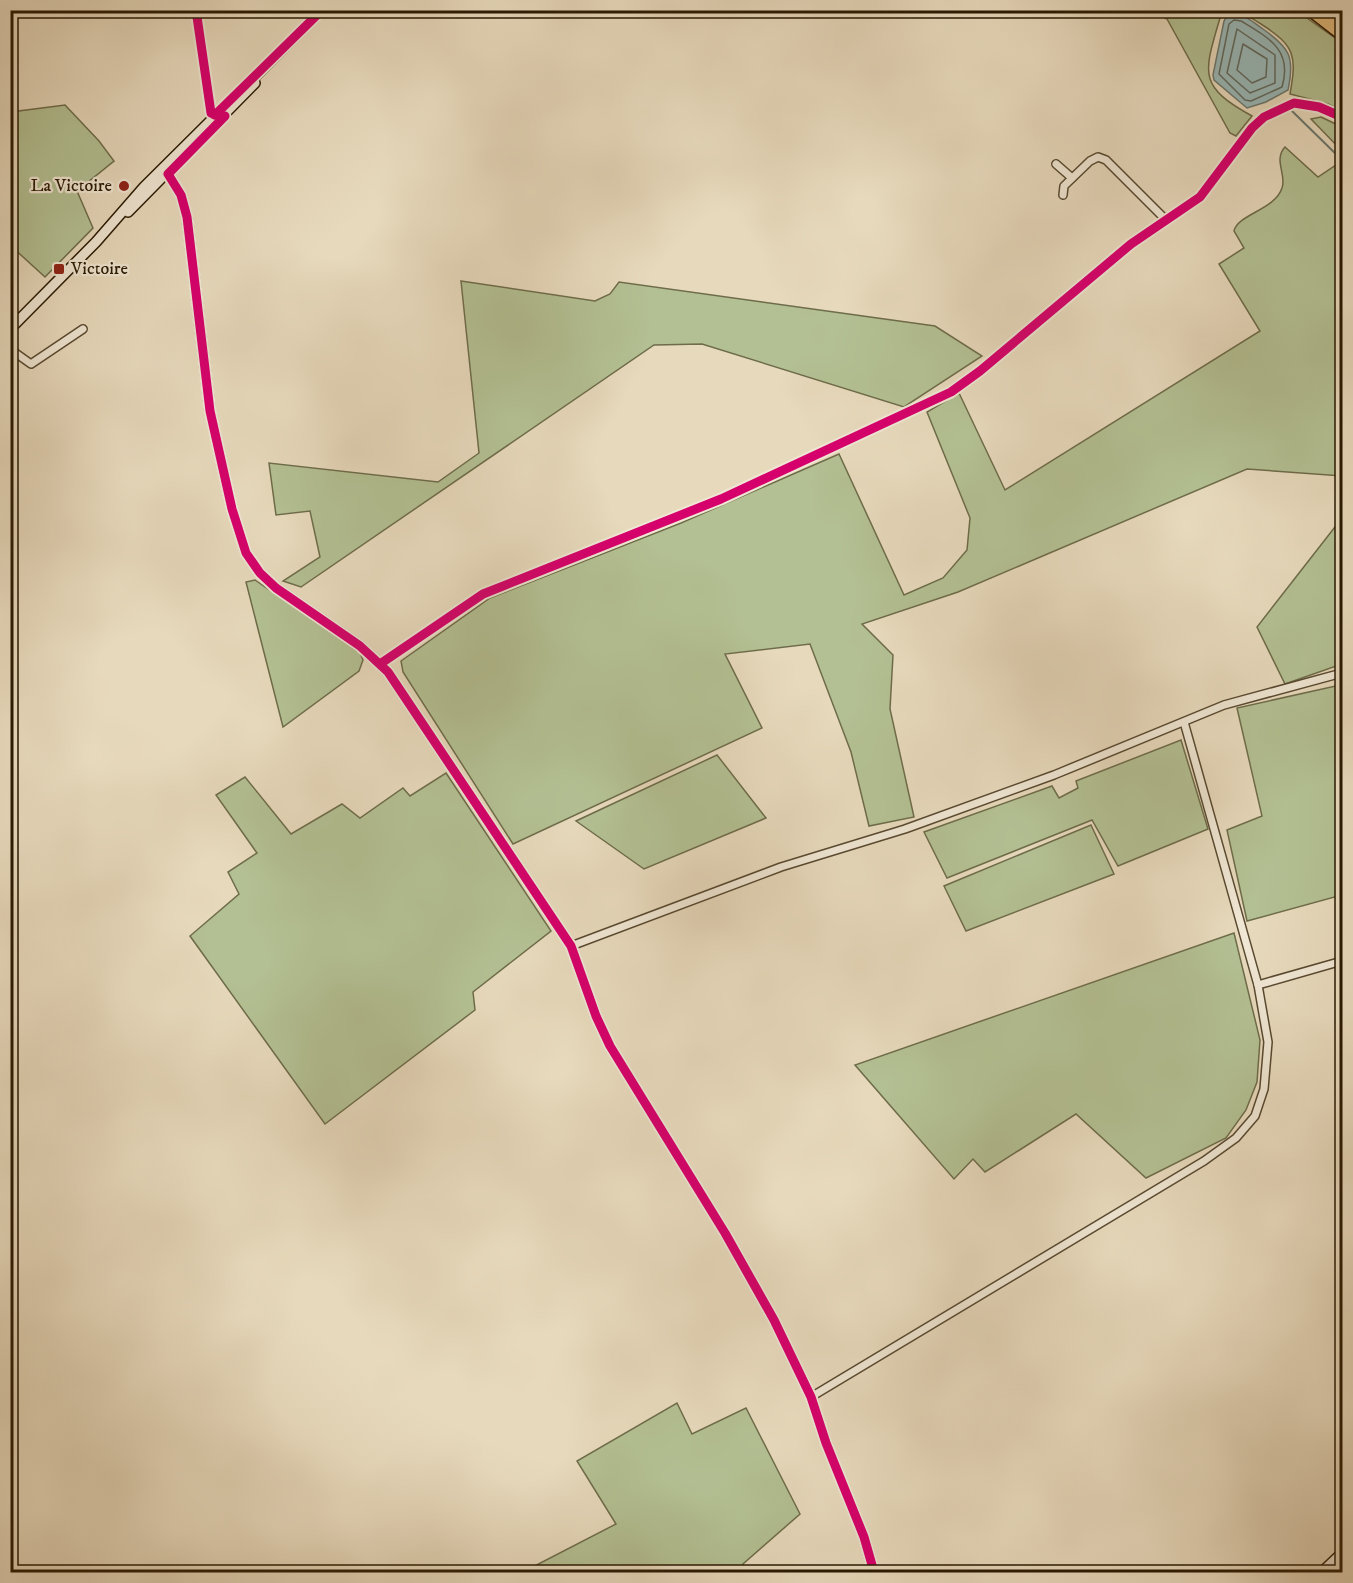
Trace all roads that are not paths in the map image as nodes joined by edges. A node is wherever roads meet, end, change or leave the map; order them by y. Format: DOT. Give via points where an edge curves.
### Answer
graph roads {
  1 [pos="196,10"];
  2 [pos="322,10"];
  3 [pos="1311,10"];
  4 [pos="1327,10"];
  5 [pos="1342,24"];
  6 [pos="1342,34"];
  7 [pos="220,115"];
  8 [pos="1342,117"];
  9 [pos="192,144"];
  10 [pos="1056,164"];
  11 [pos="168,174"];
  12 [pos="156,175"];
  13 [pos="1072,178"];
  14 [pos="1063,195"];
  15 [pos="1165,219"];
  16 [pos="104,234"];
  17 [pos="10,329"];
  18 [pos="83,329"];
  19 [pos="10,349"];
  20 [pos="380,664"];
  21 [pos="1342,673"];
  22 [pos="1184,722"];
  23 [pos="571,946"];
  24 [pos="1342,961"];
  25 [pos="1258,985"];
  26 [pos="812,1397"];
  27 [pos="1342,1553"];
  28 [pos="874,1572"];
  29 [pos="1322,1572"];
  1 -- 7 [label="street" via="211,113"];
  2 -- 7 [label="street"];
  3 -- 6 [label="highway"];
  4 -- 5 [label="highway"];
  7 -- 9 [label="street"];
  8 -- 15 [label="street" via="1302,104 1272,111 1252,128 1204,193"];
  9 -- 11 [label="street"];
  9 -- 12 [label="street"];
  10 -- 13 [label="street"];
  11 -- 12 [label="street"];
  11 -- 16 [label="street"];
  11 -- 20 [label="street" via="181,195 187,217 210,411 246,553 276,588"];
  12 -- 16 [label="street"];
  13 -- 14 [label="street" via="1064,186"];
  13 -- 15 [label="street" via="1094,158 1106,160"];
  15 -- 20 [label="street" via="951,392 721,499 483,594"];
  16 -- 17 [label="street"];
  18 -- 19 [label="street" via="31,364"];
  20 -- 23 [label="street" via="404,693"];
  21 -- 22 [label="street" via="1224,705"];
  22 -- 23 [label="street" via="1054,775 905,829 781,867"];
  22 -- 25 [label="street"];
  23 -- 26 [label="street" via="610,1046 751,1278"];
  24 -- 25 [label="street"];
  25 -- 26 [label="street" via="1268,1031 1268,1066 1258,1108 1236,1138 1180,1176"];
  26 -- 28 [label="street"];
  27 -- 29 [label="street"];
}
